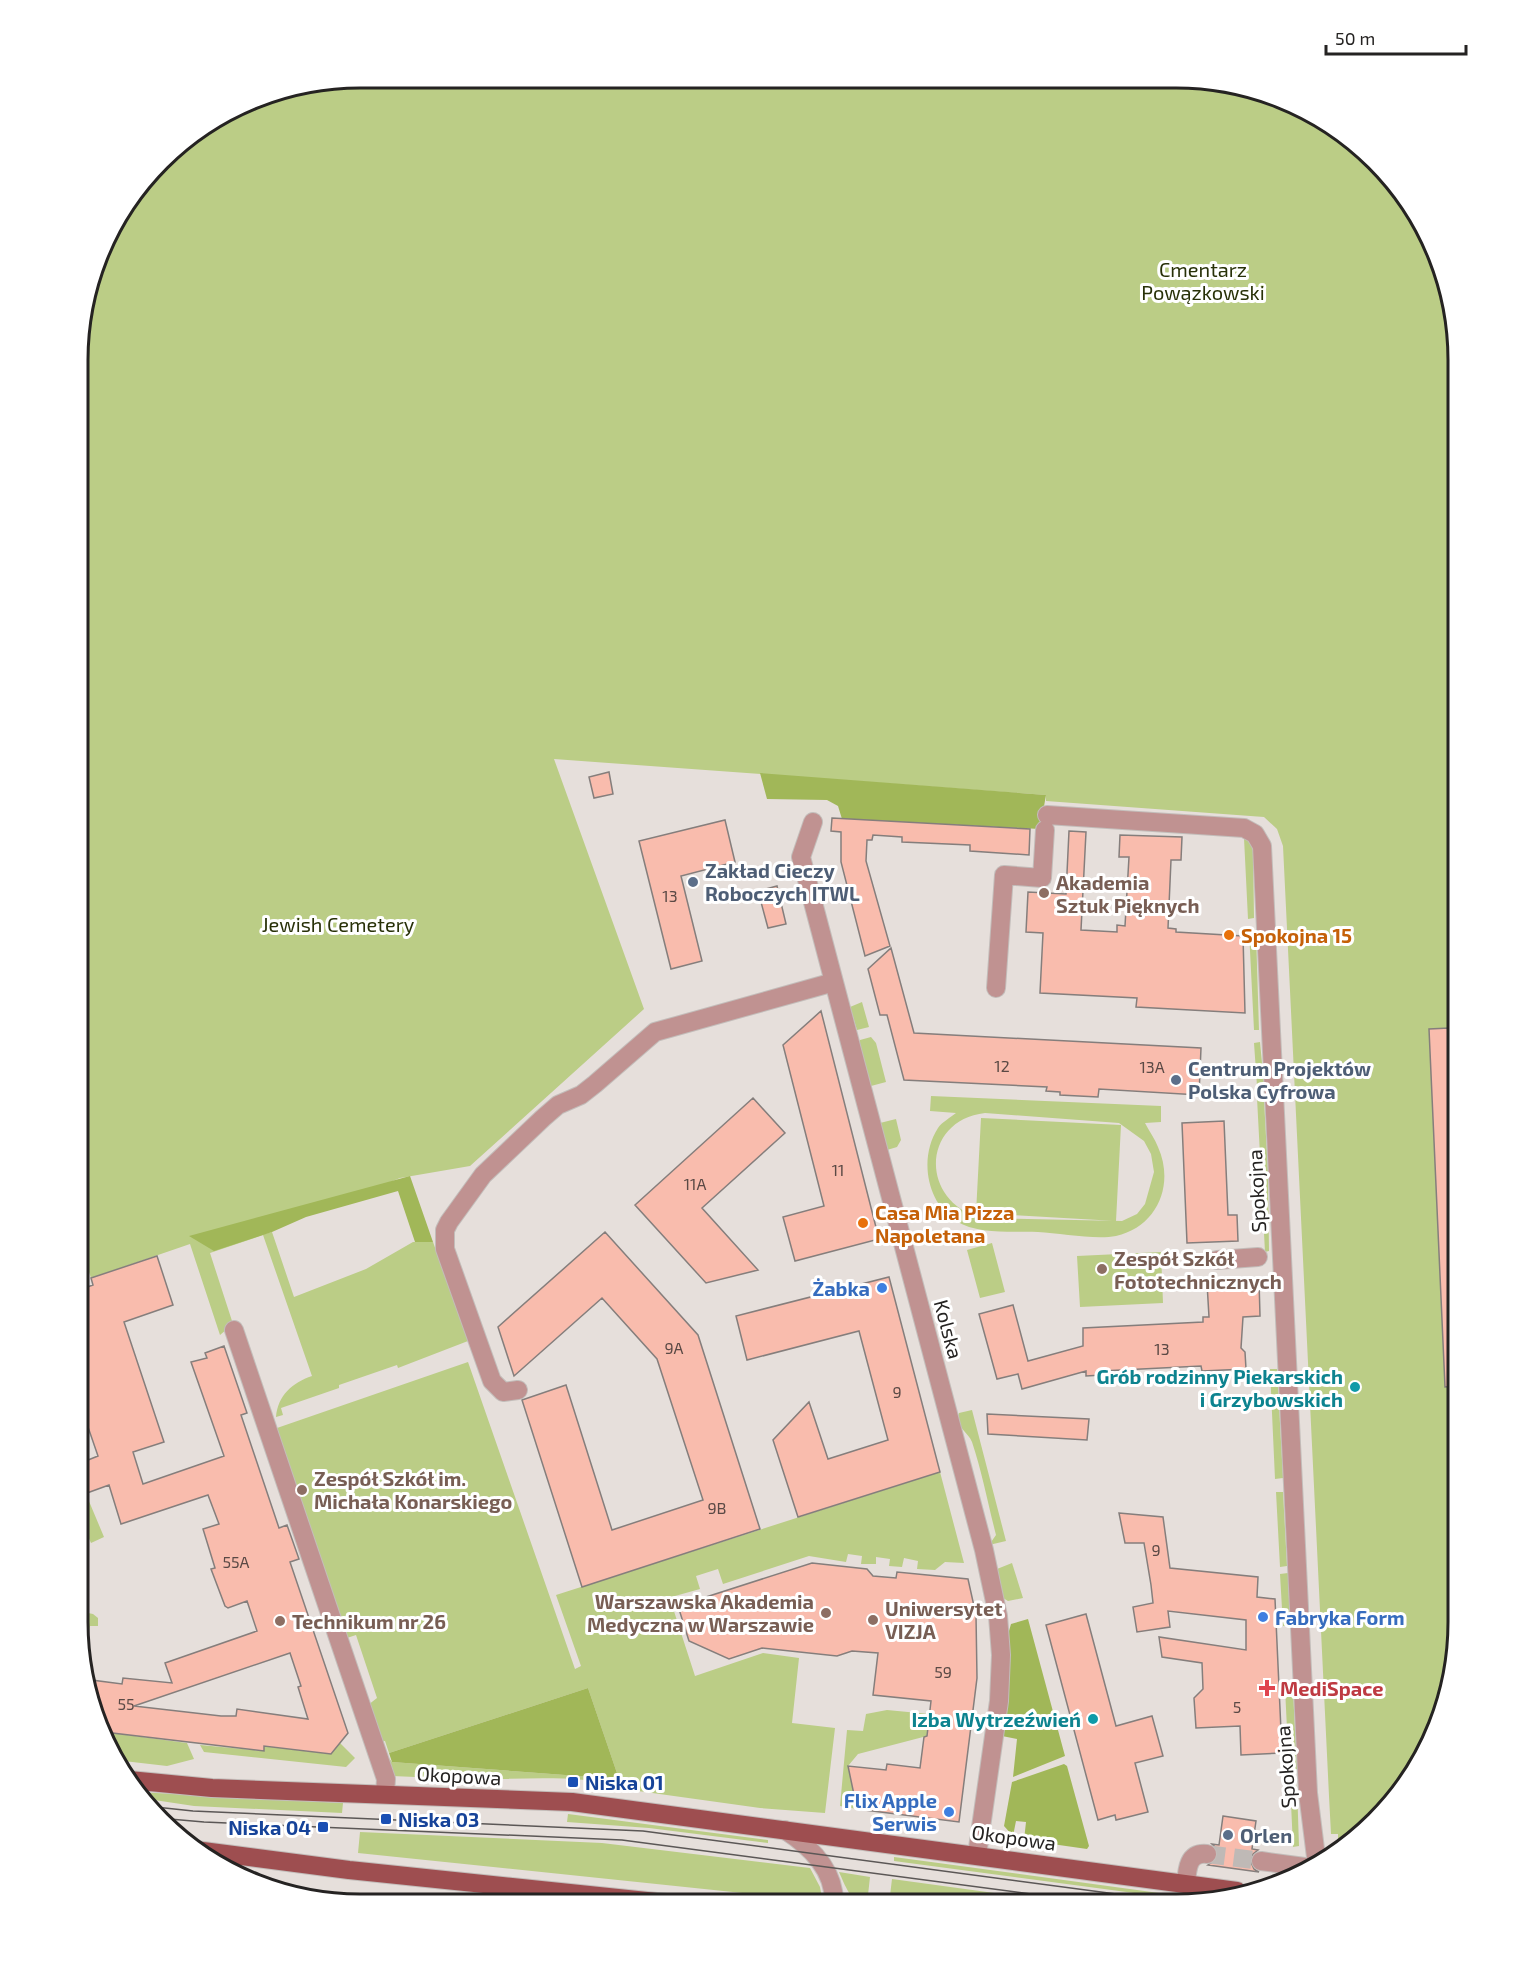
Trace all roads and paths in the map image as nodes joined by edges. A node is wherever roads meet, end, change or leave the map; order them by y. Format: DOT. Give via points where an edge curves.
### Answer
graph roads {
  1 [pos="813,822"];
  2 [pos="834,982"];
  3 [pos="996,988"];
  4 [pos="1258,1257"];
  5 [pos="1216,1260"];
  6 [pos="234,1330"];
  7 [pos="518,1390"];
  8 [pos="140,1781"];
  9 [pos="386,1794"];
  10 [pos="785,1830"];
  11 [pos="217,1854"];
  12 [pos="1207,1854"];
  13 [pos="976,1855"];
  14 [pos="1316,1856"];
  15 [pos="1261,1861"];
  16 [pos="1287,1870"];
  17 [pos="1186,1884"];
  18 [pos="1226,1889"];
  19 [pos="584,1894"];
  20 [pos="832,1894"];
  1 -- 2 [label="street, Kolska" via="801,857"];
  2 -- 7 [label="street" via="737,1011 661,1028 581,1095 558,1106 483,1175 449,1222 445,1249 492,1381 503,1392"];
  2 -- 13 [label="street, Kolska" via="999,1616 999,1701"];
  3 -- 14 [label="street, Spokojna" via="1004,875 1042,878 1046,823 1244,828 1256,834 1262,846 1307,1784"];
  4 -- 5 [label="street"];
  6 -- 9 [label="street" via="383,1771"];
  8 -- 9 [label="main road, Okopowa" via="212,1788"];
  9 -- 10 [label="main road, Okopowa" via="572,1802"];
  10 -- 13 [label="main road, Okopowa"];
  10 -- 20 [label="street" via="816,1854 830,1879"];
  11 -- 19 [label="main road"];
  12 -- 17 [label="street" via="1192,1858"];
  13 -- 17 [label="main road, Okopowa"];
  15 -- 16 [label="street"];
  17 -- 18 [label="main road, Okopowa"];
}
